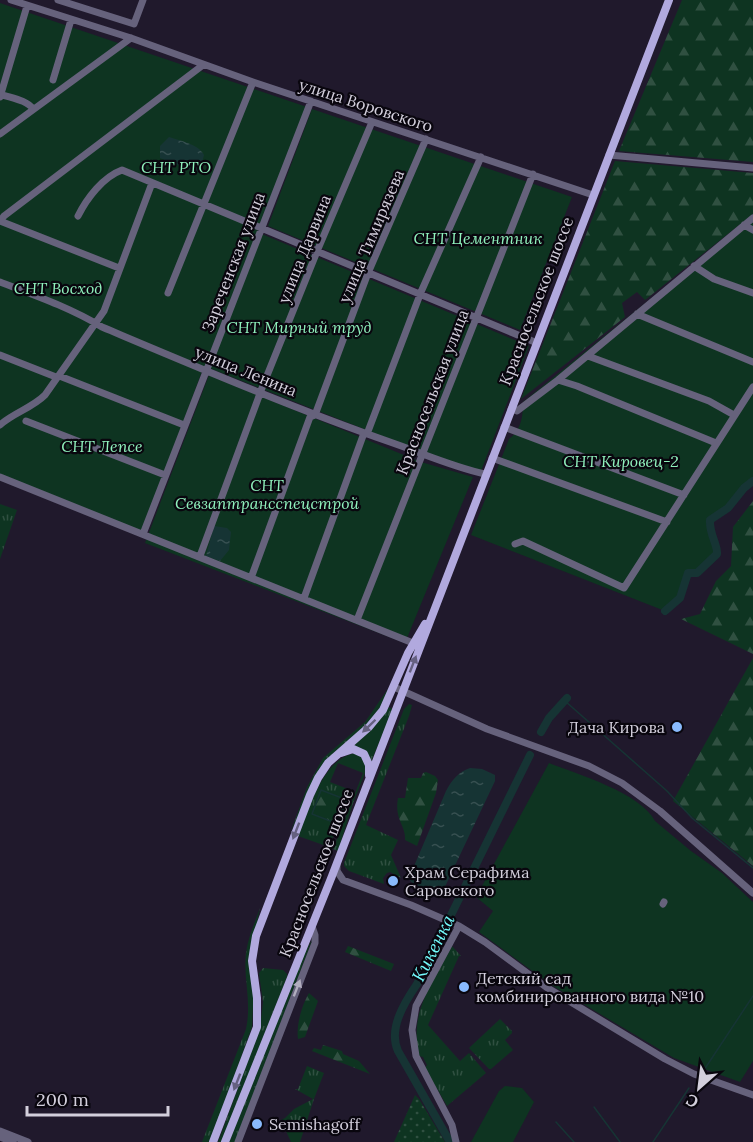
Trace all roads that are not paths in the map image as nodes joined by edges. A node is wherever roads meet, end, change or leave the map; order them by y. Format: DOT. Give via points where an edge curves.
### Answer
graph roads {
  1 [pos="11,0"];
  2 [pos="58,0"];
  3 [pos="142,0"];
  4 [pos="669,0"];
  5 [pos="27,6"];
  6 [pos="71,20"];
  7 [pos="130,38"];
  8 [pos="203,65"];
  9 [pos="53,80"];
  10 [pos="253,82"];
  11 [pos="0,95"];
  12 [pos="311,101"];
  13 [pos="33,109"];
  14 [pos="372,122"];
  15 [pos="0,134"];
  16 [pos="426,139"];
  17 [pos="609,155"];
  18 [pos="481,157"];
  19 [pos="753,168"];
  20 [pos="533,174"];
  21 [pos="152,183"];
  22 [pos="593,195"];
  23 [pos="204,204"];
  24 [pos="78,216"];
  25 [pos="753,218"];
  26 [pos="0,221"];
  27 [pos="744,225"];
  28 [pos="261,228"];
  29 [pos="753,230"];
  30 [pos="317,250"];
  31 [pos="694,267"];
  32 [pos="119,268"];
  33 [pos="368,273"];
  34 [pos="0,282"];
  35 [pos="168,293"];
  36 [pos="753,293"];
  37 [pos="421,294"];
  38 [pos="637,314"];
  39 [pos="476,317"];
  40 [pos="96,323"];
  41 [pos="537,343"];
  42 [pos="0,355"];
  43 [pos="588,356"];
  44 [pos="753,362"];
  45 [pos="205,370"];
  46 [pos="59,377"];
  47 [pos="558,380"];
  48 [pos="753,387"];
  49 [pos="261,392"];
  50 [pos="514,410"];
  51 [pos="0,414"];
  52 [pos="315,414"];
  53 [pos="734,415"];
  54 [pos="9,418"];
  55 [pos="26,421"];
  56 [pos="0,425"];
  57 [pos="184,425"];
  58 [pos="504,427"];
  59 [pos="366,434"];
  60 [pos="716,443"];
  61 [pos="424,454"];
  62 [pos="492,458"];
  63 [pos="485,474"];
  64 [pos="165,475"];
  65 [pos="0,477"];
  66 [pos="684,495"];
  67 [pos="667,522"];
  68 [pos="143,534"];
  69 [pos="515,543"];
  70 [pos="200,556"];
  71 [pos="251,578"];
  72 [pos="304,598"];
  73 [pos="432,613"];
  74 [pos="357,620"];
  75 [pos="413,643"];
  76 [pos="394,687"];
  77 [pos="403,691"];
  78 [pos="333,757"];
  79 [pos="369,779"];
  80 [pos="337,862"];
  81 [pos="343,880"];
  82 [pos="326,890"];
  83 [pos="753,893"];
  84 [pos="457,925"];
  85 [pos="312,926"];
  86 [pos="753,1095"];
  87 [pos="0,1131"];
  88 [pos="0,1137"];
  89 [pos="13,1142"];
  90 [pos="28,1142"];
  91 [pos="213,1142"];
  92 [pos="225,1142"];
  93 [pos="238,1142"];
  94 [pos="456,1142"];
  1 -- 5 [label="street, улица Воровского"];
  2 -- 3 [label="street" via="134,24"];
  4 -- 17 [label="main road, Красносельское шоссе"];
  5 -- 6 [label="street, улица Воровского"];
  5 -- 11 [label="street"];
  6 -- 7 [label="street, улица Воровского"];
  6 -- 9 [label="street"];
  7 -- 8 [label="street, улица Воровского"];
  7 -- 13 [label="street"];
  8 -- 10 [label="street, улица Воровского"];
  8 -- 26 [label="street"];
  10 -- 12 [label="street, улица Воровского"];
  10 -- 23 [label="street"];
  11 -- 13 [label="street" via="25,102"];
  12 -- 14 [label="street, улица Воровского"];
  12 -- 28 [label="street, Зареченская улица"];
  13 -- 15 [label="street"];
  14 -- 16 [label="street, улица Воровского"];
  14 -- 30 [label="street, улица Дарвина"];
  16 -- 18 [label="street, улица Воровского"];
  16 -- 33 [label="street, улица Тимирязева"];
  17 -- 19 [label="street"];
  17 -- 22 [label="main road, Красносельское шоссе"];
  18 -- 20 [label="street, улица Воровского"];
  18 -- 37 [label="street"];
  20 -- 22 [label="street, улица Воровского"];
  20 -- 39 [label="street, Красносельская улица"];
  21 -- 23 [label="street"];
  21 -- 24 [label="street" via="119,171 87,199"];
  21 -- 32 [label="street"];
  22 -- 41 [label="main road, Красносельское шоссе"];
  23 -- 28 [label="street"];
  23 -- 35 [label="street"];
  25 -- 27 [label="street"];
  26 -- 32 [label="street"];
  27 -- 29 [label="street"];
  27 -- 31 [label="street"];
  28 -- 30 [label="street"];
  28 -- 45 [label="street, Зареченская улица"];
  30 -- 33 [label="street"];
  30 -- 49 [label="street, улица Дарвина"];
  31 -- 36 [label="street"];
  31 -- 38 [label="street"];
  32 -- 40 [label="street"];
  33 -- 37 [label="street"];
  33 -- 52 [label="street, улица Тимирязева"];
  34 -- 40 [label="street, улица Ленина"];
  37 -- 39 [label="street"];
  37 -- 59 [label="street"];
  38 -- 43 [label="street"];
  38 -- 44 [label="street"];
  39 -- 41 [label="street"];
  39 -- 61 [label="street, Красносельская улица"];
  40 -- 45 [label="street, улица Ленина"];
  40 -- 46 [label="street"];
  41 -- 50 [label="main road, Красносельское шоссе"];
  42 -- 46 [label="street"];
  43 -- 47 [label="street"];
  43 -- 53 [label="street" via="701,397"];
  45 -- 49 [label="street, улица Ленина"];
  45 -- 57 [label="street, Зареченская улица"];
  46 -- 54 [label="street" via="35,404"];
  46 -- 57 [label="street"];
  47 -- 50 [label="street"];
  47 -- 60 [label="street"];
  48 -- 53 [label="street"];
  49 -- 52 [label="street, улица Ленина"];
  49 -- 70 [label="street, улица Дарвина"];
  50 -- 58 [label="main road, Красносельское шоссе"];
  51 -- 54 [label="street"];
  52 -- 59 [label="street, улица Ленина"];
  52 -- 71 [label="street, улица Тимирязева" via="310,417"];
  53 -- 60 [label="street"];
  54 -- 56 [label="street"];
  55 -- 64 [label="street"];
  57 -- 64 [label="street, Зареченская улица"];
  58 -- 62 [label="main road, Красносельское шоссе"];
  58 -- 66 [label="street"];
  59 -- 61 [label="street, улица Ленина"];
  59 -- 72 [label="street"];
  60 -- 66 [label="street"];
  61 -- 63 [label="street, улица Ленина" via="457,468"];
  61 -- 74 [label="street, Красносельская улица"];
  62 -- 63 [label="main road, Красносельское шоссе"];
  62 -- 67 [label="street"];
  63 -- 73 [label="main road, Красносельское шоссе"];
  64 -- 68 [label="street, Зареченская улица"];
  65 -- 68 [label="street"];
  66 -- 67 [label="street"];
  67 -- 69 [label="street" via="624,588 523,541"];
  68 -- 70 [label="street"];
  70 -- 71 [label="street"];
  71 -- 72 [label="street"];
  72 -- 74 [label="street"];
  73 -- 75 [label="main road, Красносельское шоссе"];
  77 -- 73 [label="main road, Красносельское шоссе, one-way"];
  74 -- 75 [label="street"];
  75 -- 76 [label="main road, Красносельское шоссе"];
  76 -- 77 [label="street"];
  76 -- 78 [label="main road, Красносельское шоссе, one-way" via="374,722"];
  77 -- 79 [label="main road, Красносельское шоссе"];
  77 -- 83 [label="street" via="622,783"];
  78 -- 79 [label="main road" via="347,750 360,751 367,759"];
  78 -- 91 [label="main road, Красносельское шоссе, one-way" via="315,784 256,936 252,961 257,1027"];
  79 -- 80 [label="main road, Красносельское шоссе"];
  80 -- 81 [label="street"];
  80 -- 82 [label="main road, Красносельское шоссе"];
  81 -- 82 [label="street"];
  81 -- 84 [label="street"];
  82 -- 85 [label="main road, Красносельское шоссе"];
  84 -- 86 [label="street" via="546,987 665,1059"];
  84 -- 94 [label="street" via="416,1006 412,1030 417,1056 452,1125"];
  85 -- 92 [label="main road, Красносельское шоссе"];
  93 -- 85 [label="street, one-way" via="315,943"];
  87 -- 90 [label="street"];
  88 -- 89 [label="street"];
}
